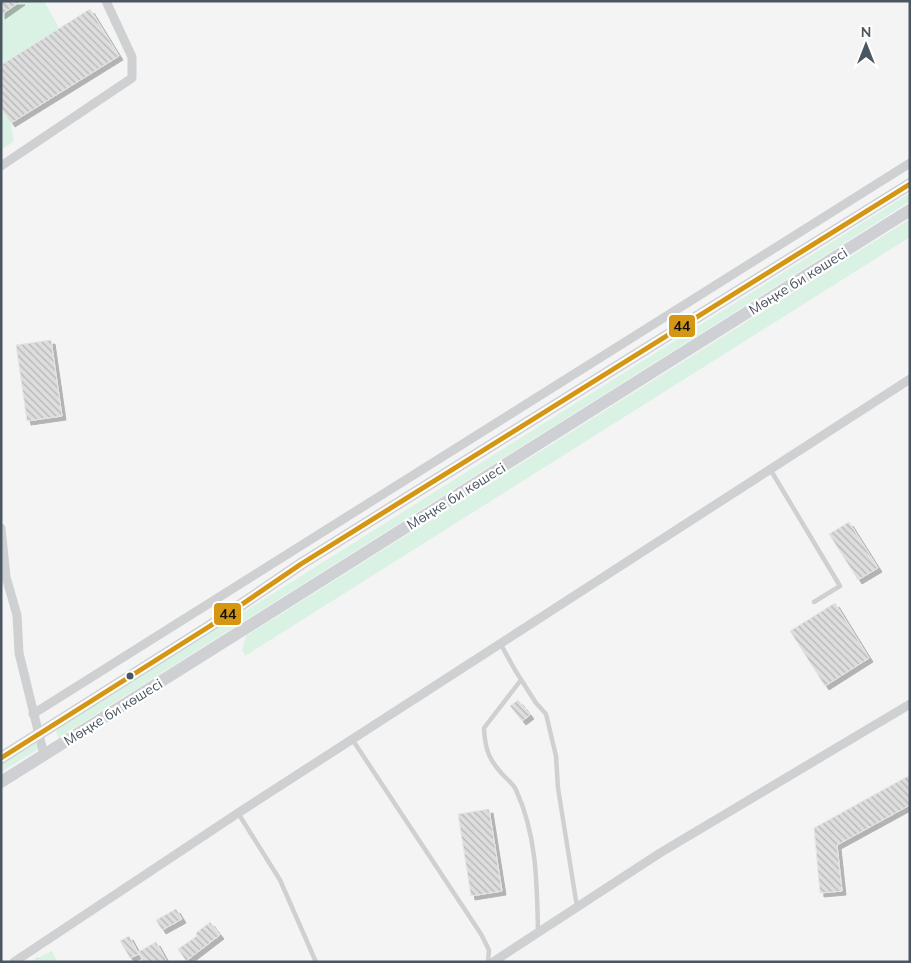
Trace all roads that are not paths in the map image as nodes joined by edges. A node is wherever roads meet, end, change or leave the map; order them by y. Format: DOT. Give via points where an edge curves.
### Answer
graph roads {
  1 [pos="106,1"];
  2 [pos="910,163"];
  3 [pos="1,166"];
  4 [pos="910,184"];
  5 [pos="910,210"];
  6 [pos="910,379"];
  7 [pos="770,469"];
  8 [pos="1,528"];
  9 [pos="814,602"];
  10 [pos="500,643"];
  11 [pos="521,680"];
  12 [pos="910,704"];
  13 [pos="33,714"];
  14 [pos="38,735"];
  15 [pos="352,739"];
  16 [pos="44,755"];
  17 [pos="3,756"];
  18 [pos="1,782"];
  19 [pos="238,813"];
  20 [pos="577,907"];
  21 [pos="538,933"];
  22 [pos="14,962"];
  23 [pos="316,962"];
  24 [pos="488,962"];
  25 [pos="493,962"];
  1 -- 3 [label="street" via="132,57 132,78"];
  2 -- 13 [label="street"];
  4 -- 14 [label="main road, Мөңке би көшесі" via="301,564"];
  5 -- 16 [label="main road, Мөңке би көшесі"];
  6 -- 7 [label="street"];
  7 -- 9 [label="lane" via="840,586"];
  7 -- 10 [label="street"];
  8 -- 13 [label="street" via="6,577 17,615 19,654"];
  10 -- 11 [label="lane"];
  10 -- 15 [label="street"];
  11 -- 20 [label="lane" via="546,714 556,756"];
  11 -- 21 [label="lane" via="484,728 485,748 494,765 516,788 531,836 537,874"];
  12 -- 20 [label="street" via="660,852"];
  13 -- 14 [label="street"];
  14 -- 16 [label="street"];
  14 -- 17 [label="main road, Мөңке би көшесі"];
  15 -- 19 [label="street"];
  15 -- 24 [label="lane" via="481,934 489,950"];
  16 -- 18 [label="main road, Мөңке би көшесі"];
  19 -- 22 [label="street"];
  19 -- 23 [label="lane" via="280,880"];
  20 -- 21 [label="street"];
  21 -- 25 [label="street"];
}
